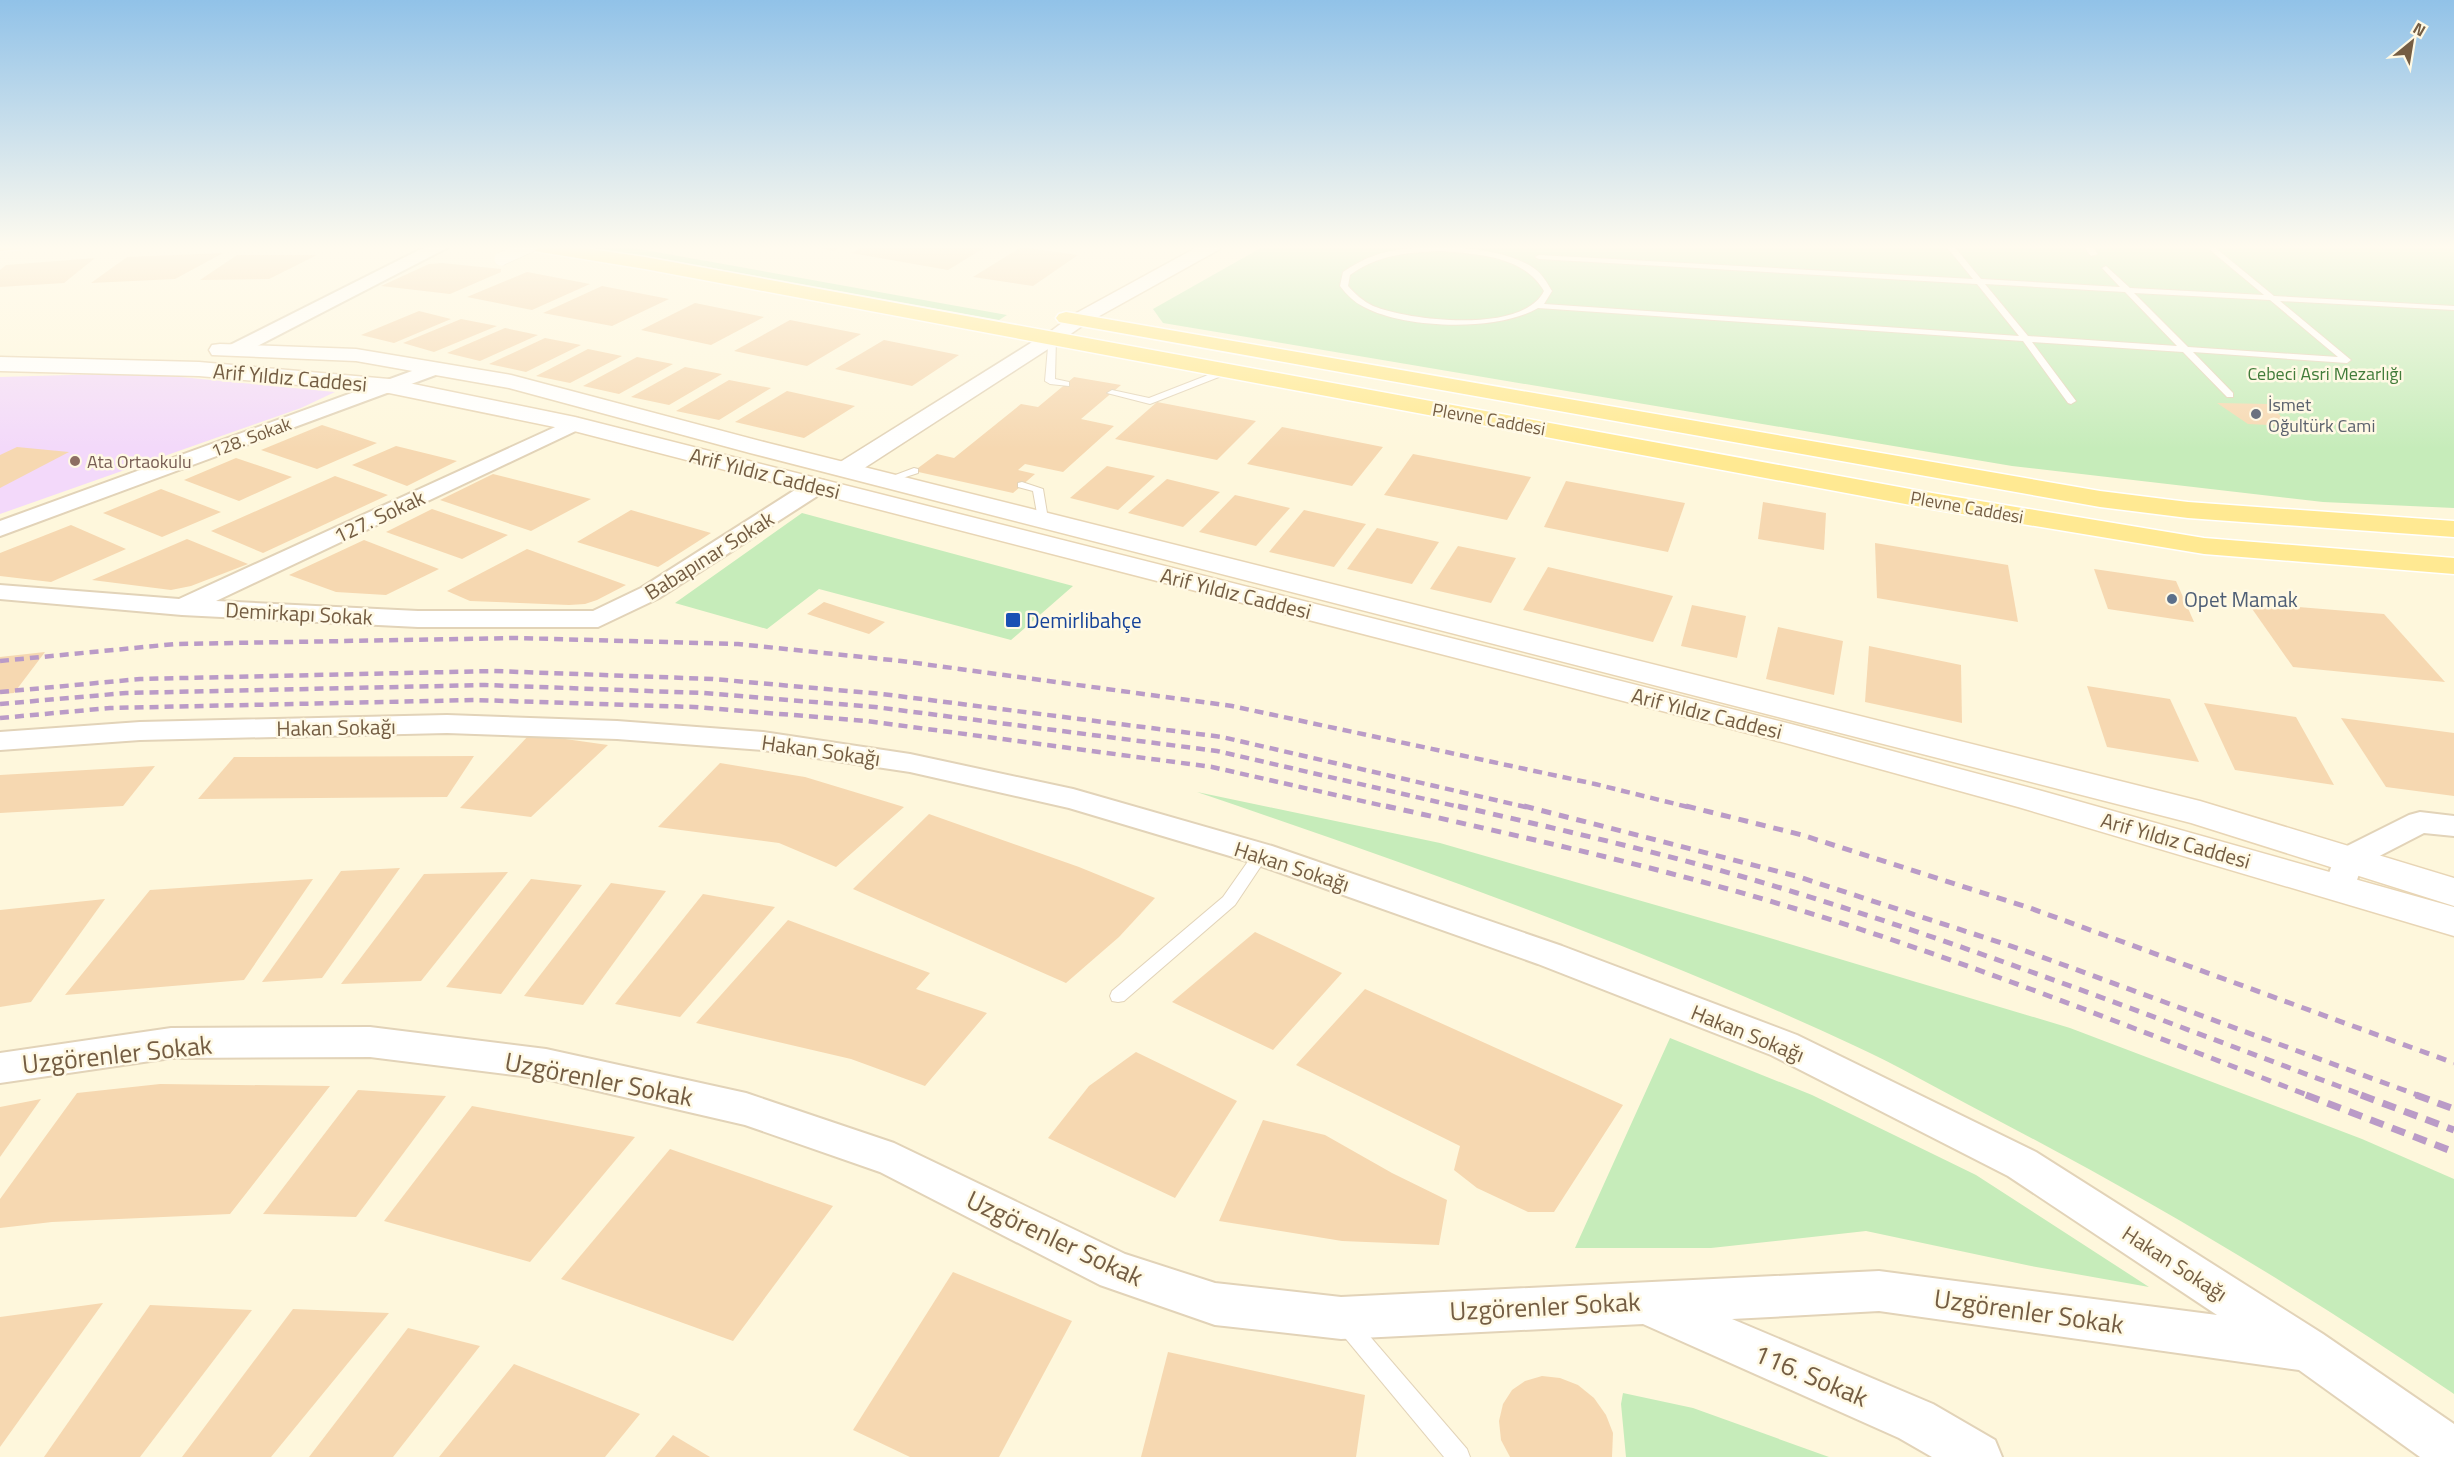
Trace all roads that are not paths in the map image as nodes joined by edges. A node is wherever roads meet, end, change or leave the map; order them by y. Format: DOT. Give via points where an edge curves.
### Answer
graph roads {
  1 [pos="308,313"];
  2 [pos="913,313"];
  3 [pos="1091,313"];
  4 [pos="1390,313"];
  5 [pos="1522,313"];
  6 [pos="1638,313"];
  7 [pos="2004,313"];
  8 [pos="2151,313"];
  9 [pos="2293,313"];
  10 [pos="1046,314"];
  11 [pos="1078,320"];
  12 [pos="1052,339"];
  13 [pos="2026,340"];
  14 [pos="236,350"];
  15 [pos="2187,350"];
  16 [pos="0,353"];
  17 [pos="0,364"];
  18 [pos="434,369"];
  19 [pos="1226,371"];
  20 [pos="1066,384"];
  21 [pos="389,386"];
  22 [pos="1112,393"];
  23 [pos="2230,395"];
  24 [pos="2071,401"];
  25 [pos="575,424"];
  26 [pos="846,469"];
  27 [pos="914,471"];
  28 [pos="887,480"];
  29 [pos="1022,485"];
  30 [pos="817,486"];
  31 [pos="1043,519"];
  32 [pos="2454,529"];
  33 [pos="0,530"];
  34 [pos="2454,566"];
  35 [pos="0,592"];
  36 [pos="182,607"];
  37 [pos="598,619"];
  38 [pos="0,741"];
  39 [pos="2454,826"];
  40 [pos="1261,854"];
  41 [pos="2344,873"];
  42 [pos="2454,892"];
  43 [pos="2454,922"];
  44 [pos="1118,996"];
  45 [pos="0,1068"];
  46 [pos="1640,1301"];
  47 [pos="1341,1317"];
  48 [pos="2307,1349"];
  49 [pos="2454,1452"];
  50 [pos="1459,1457"];
  51 [pos="1978,1457"];
  1 -- 14 [label="street"];
  2 -- 12 [label="main road, Plevne Caddesi"];
  3 -- 11 [label="main road"];
  4 -- 5 [label="lane" via="1468,322"];
  6 -- 13 [label="lane"];
  7 -- 13 [label="lane"];
  8 -- 15 [label="lane"];
  9 -- 15 [label="lane" via="2347,360"];
  10 -- 11 [label="main road, Plevne Caddesi"];
  11 -- 12 [label="main road"];
  11 -- 32 [label="main road, Plevne Caddesi" via="2100,499 2209,512"];
  12 -- 19 [label="main road, Plevne Caddesi"];
  12 -- 20 [label="lane" via="1050,381"];
  12 -- 26 [label="main road"];
  13 -- 15 [label="lane"];
  13 -- 24 [label="lane"];
  14 -- 16 [label="main road, Arif Yıldız Caddesi"];
  14 -- 18 [label="main road, Arif Yıldız Caddesi" via="356,355"];
  15 -- 23 [label="lane"];
  17 -- 21 [label="main road, Arif Yıldız Caddesi" via="200,369"];
  18 -- 21 [label="street, 128. Sokak"];
  18 -- 26 [label="main road, Arif Yıldız Caddesi" via="511,382"];
  19 -- 22 [label="lane" via="1150,401"];
  19 -- 34 [label="main road, Plevne Caddesi" via="2123,534 2204,546"];
  21 -- 25 [label="main road, Arif Yıldız Caddesi"];
  21 -- 33 [label="street, 128. Sokak"];
  25 -- 30 [label="main road, Arif Yıldız Caddesi"];
  25 -- 36 [label="street, 127. Sokak"];
  26 -- 28 [label="main road, Arif Yıldız Caddesi"];
  27 -- 28 [label="lane"];
  28 -- 31 [label="main road, Arif Yıldız Caddesi"];
  29 -- 31 [label="lane" via="1038,489"];
  30 -- 37 [label="street, Babapınar Sokak" via="650,593"];
  30 -- 41 [label="main road, Arif Yıldız Caddesi" via="1791,734 2030,799"];
  31 -- 41 [label="main road, Arif Yıldız Caddesi" via="2200,813"];
  35 -- 36 [label="street, Demirkapı Sokak"];
  36 -- 37 [label="street, Demirkapı Sokak" via="418,619"];
  38 -- 40 [label="street, Hakan Sokağı" via="140,731 447,724 617,730 763,741 910,763 1073,799"];
  39 -- 41 [label="street" via="2420,822"];
  40 -- 44 [label="lane" via="1229,901"];
  40 -- 48 [label="street, Hakan Sokağı" via="1550,955 1784,1045 2022,1164"];
  41 -- 42 [label="main road, Arif Yıldız Caddesi"];
  41 -- 43 [label="main road, Arif Yıldız Caddesi"];
  45 -- 47 [label="street, Uzgörenler Sokak" via="183,1042 370,1042 546,1064 746,1109 894,1160 1115,1271 1215,1304"];
  46 -- 47 [label="street, Uzgörenler Sokak"];
  46 -- 48 [label="street, Uzgörenler Sokak" via="1879,1291"];
  46 -- 51 [label="street, 116. Sokak" via="1916,1421"];
  47 -- 50 [label="lane"];
  48 -- 49 [label="street, Hakan Sokağı"];
}
